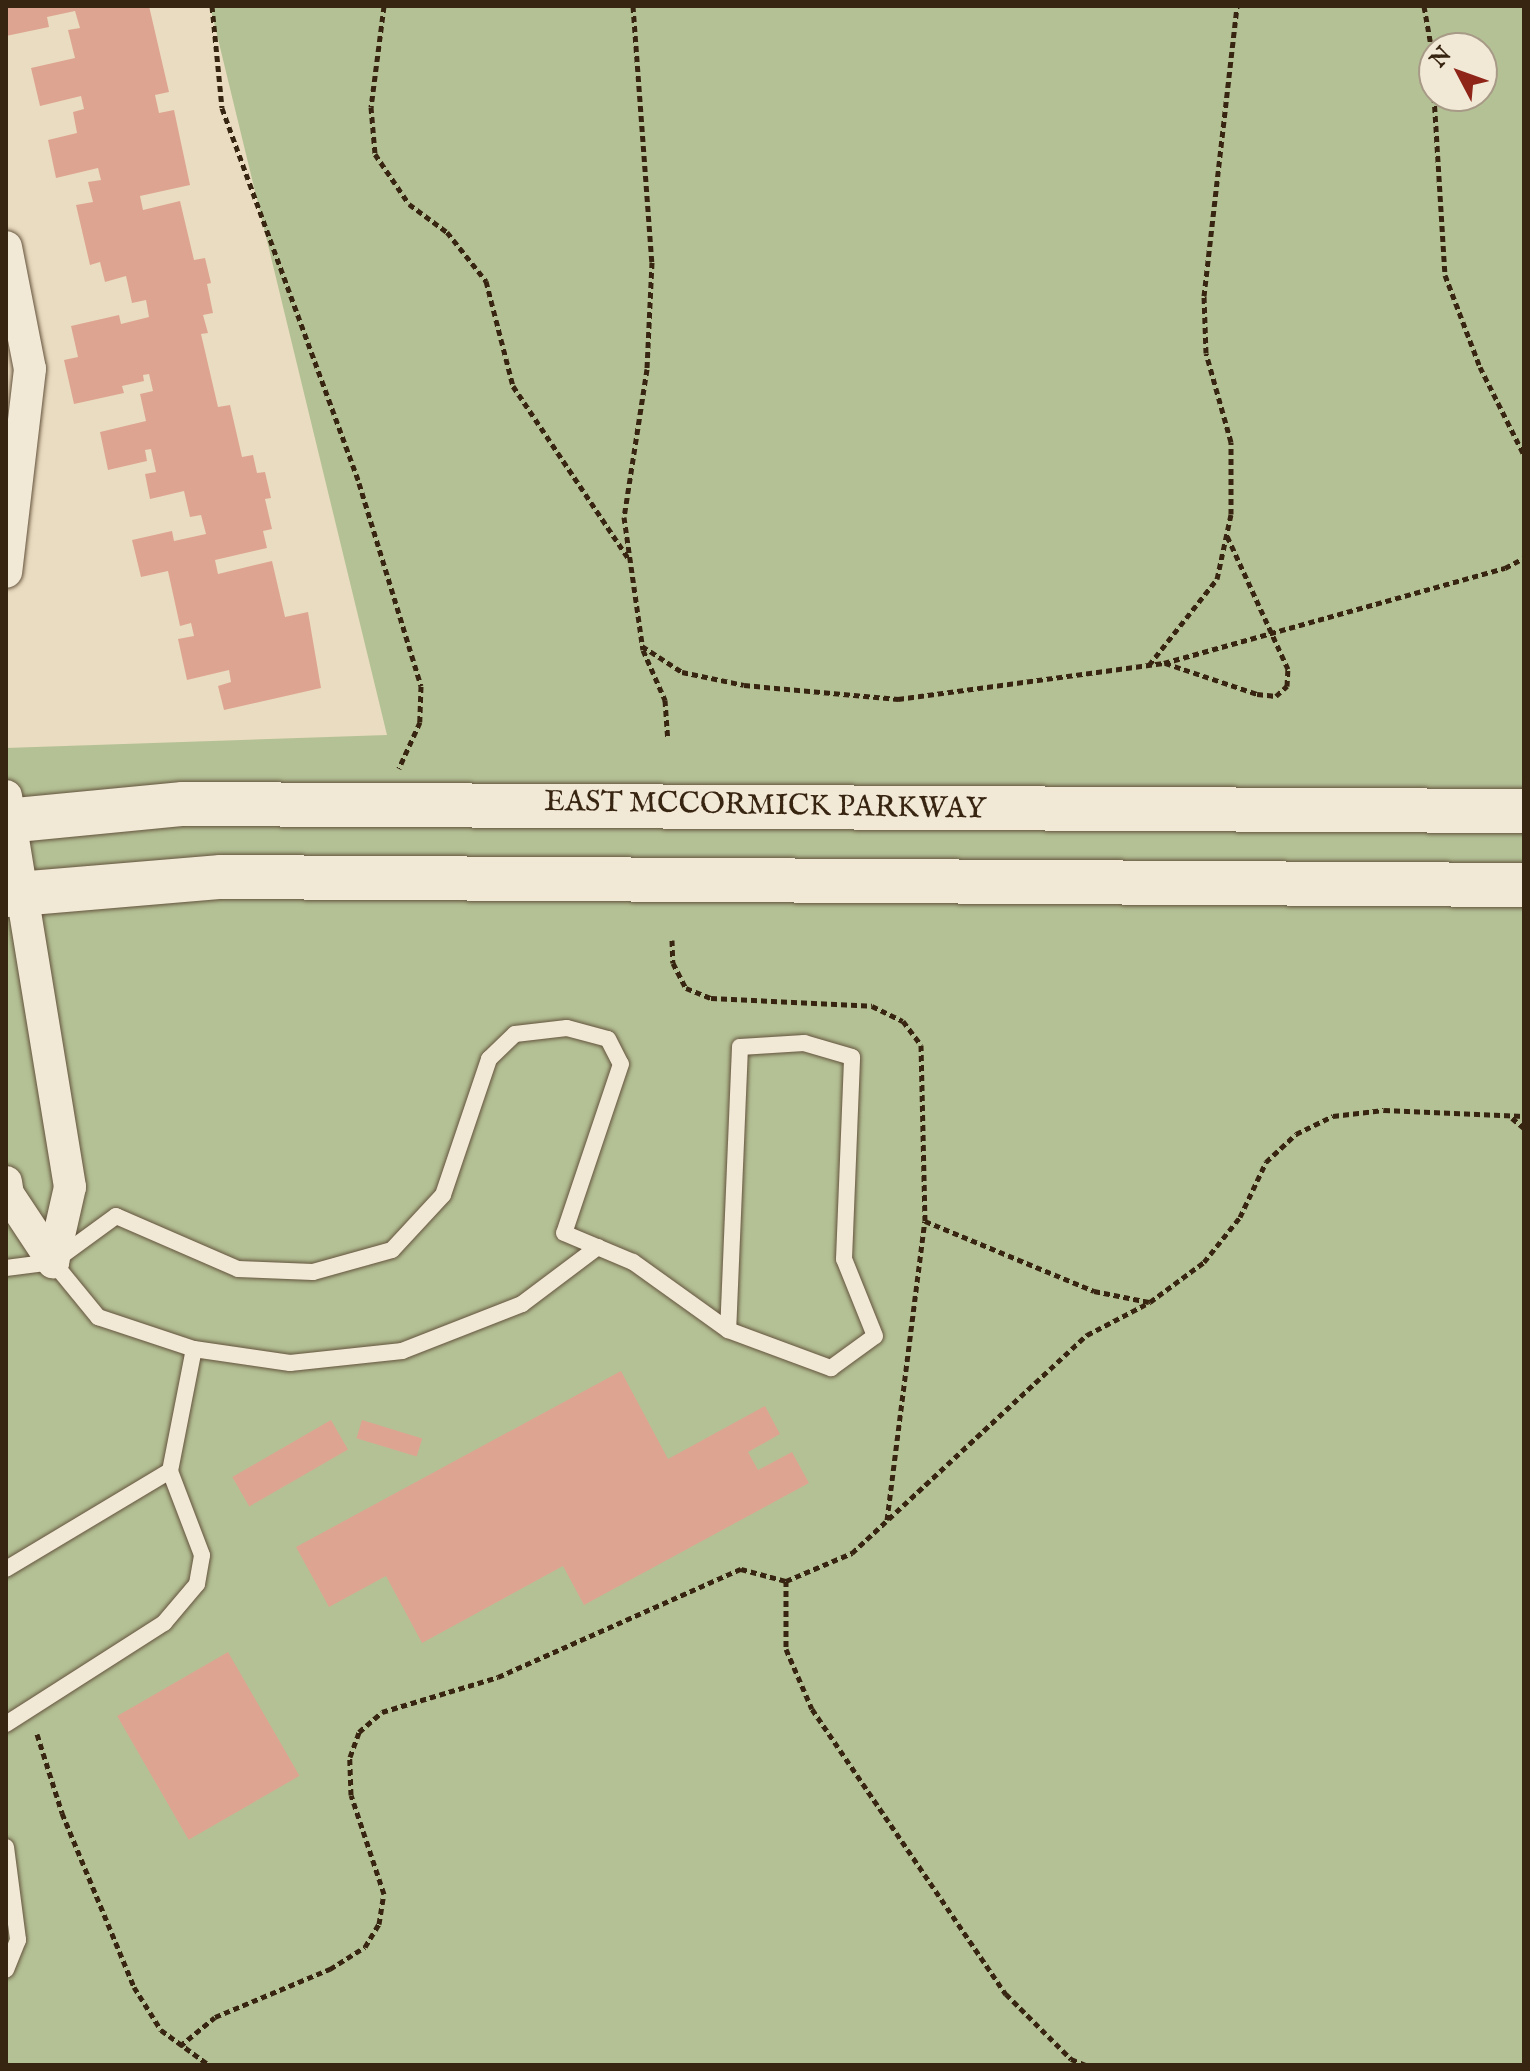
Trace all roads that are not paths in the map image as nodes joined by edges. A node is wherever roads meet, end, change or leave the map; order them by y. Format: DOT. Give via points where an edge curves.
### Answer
graph roads {
  1 [pos="6,247"];
  2 [pos="18,368"];
  3 [pos="6,423"];
  4 [pos="6,572"];
  5 [pos="1524,811"];
  6 [pos="7,813"];
  7 [pos="1524,885"];
  8 [pos="12,894"];
  9 [pos="6,1182"];
  10 [pos="598,1247"];
  11 [pos="53,1262"];
  12 [pos="6,1268"];
  13 [pos="728,1330"];
  14 [pos="194,1349"];
  15 [pos="170,1471"];
  16 [pos="6,1569"];
  17 [pos="6,1724"];
  18 [pos="6,1847"];
  19 [pos="6,1970"];
  1 -- 2 [label="street"];
  2 -- 3 [label="street"];
  2 -- 4 [label="street"];
  5 -- 6 [label="main road, EAST MCCORMICK PARKWAY" via="199,803"];
  6 -- 8 [label="street"];
  7 -- 8 [label="main road" via="221,877"];
  8 -- 11 [label="street" via="70,1187"];
  9 -- 11 [label="street" via="8,1194"];
  10 -- 11 [label="lane" via="564,1233 621,1064 608,1039 567,1028 515,1034 489,1059 443,1195 392,1250 313,1272 238,1269 116,1216"];
  10 -- 13 [label="lane" via="633,1262"];
  10 -- 14 [label="lane" via="522,1304 402,1351 290,1363"];
  11 -- 12 [label="lane"];
  11 -- 14 [label="lane" via="98,1317"];
  13 -- 13 [label="lane" via="831,1368 875,1336 844,1259 852,1057 804,1043 740,1047"];
  14 -- 15 [label="lane"];
  15 -- 16 [label="lane"];
  15 -- 17 [label="lane" via="202,1555 197,1584 164,1623"];
  18 -- 19 [label="lane" via="18,1940"];
}
